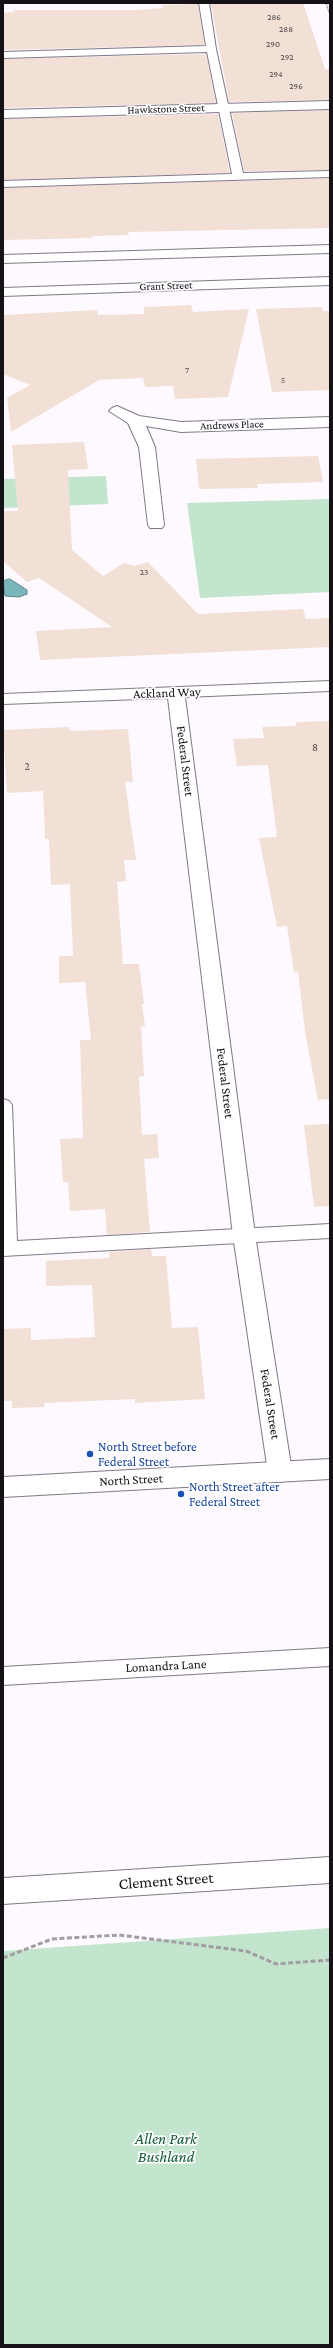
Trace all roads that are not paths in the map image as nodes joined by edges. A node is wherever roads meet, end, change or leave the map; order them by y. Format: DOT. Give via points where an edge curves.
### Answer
graph roads {
  1 [pos="204,3"];
  2 [pos="211,49"];
  3 [pos="3,55"];
  4 [pos="330,105"];
  5 [pos="224,108"];
  6 [pos="3,114"];
  7 [pos="330,174"];
  8 [pos="238,177"];
  9 [pos="3,184"];
  10 [pos="330,249"];
  11 [pos="3,259"];
  12 [pos="330,281"];
  13 [pos="3,292"];
  14 [pos="117,411"];
  15 [pos="135,420"];
  16 [pos="330,422"];
  17 [pos="156,525"];
  18 [pos="330,686"];
  19 [pos="176,693"];
  20 [pos="3,699"];
  21 [pos="3,1105"];
  22 [pos="330,1231"];
  23 [pos="244,1235"];
  24 [pos="6,1249"];
  25 [pos="330,1469"];
  26 [pos="280,1472"];
  27 [pos="3,1487"];
  28 [pos="330,1657"];
  29 [pos="3,1676"];
  30 [pos="330,1870"];
  31 [pos="3,1891"];
  1 -- 2 [label="lane"];
  2 -- 3 [label="lane"];
  2 -- 5 [label="lane"];
  4 -- 5 [label="street, Hawkstone Street"];
  5 -- 6 [label="street, Hawkstone Street"];
  5 -- 8 [label="lane"];
  7 -- 8 [label="lane"];
  8 -- 9 [label="lane"];
  10 -- 11 [label="street"];
  12 -- 13 [label="street, Grant Street"];
  14 -- 15 [label="street, Andrews Place"];
  15 -- 16 [label="street, Andrews Place" via="180,427"];
  15 -- 17 [label="street" via="147,447"];
  18 -- 19 [label="street, Ackland Way"];
  19 -- 20 [label="street, Ackland Way"];
  19 -- 23 [label="street, Federal Street"];
  21 -- 24 [label="lane"];
  22 -- 23 [label="lane"];
  23 -- 24 [label="lane"];
  23 -- 26 [label="street, Federal Street"];
  25 -- 26 [label="street, North Street"];
  26 -- 27 [label="street, North Street"];
  28 -- 29 [label="lane, Lomandra Lane"];
  30 -- 31 [label="street, Clement Street"];
}
